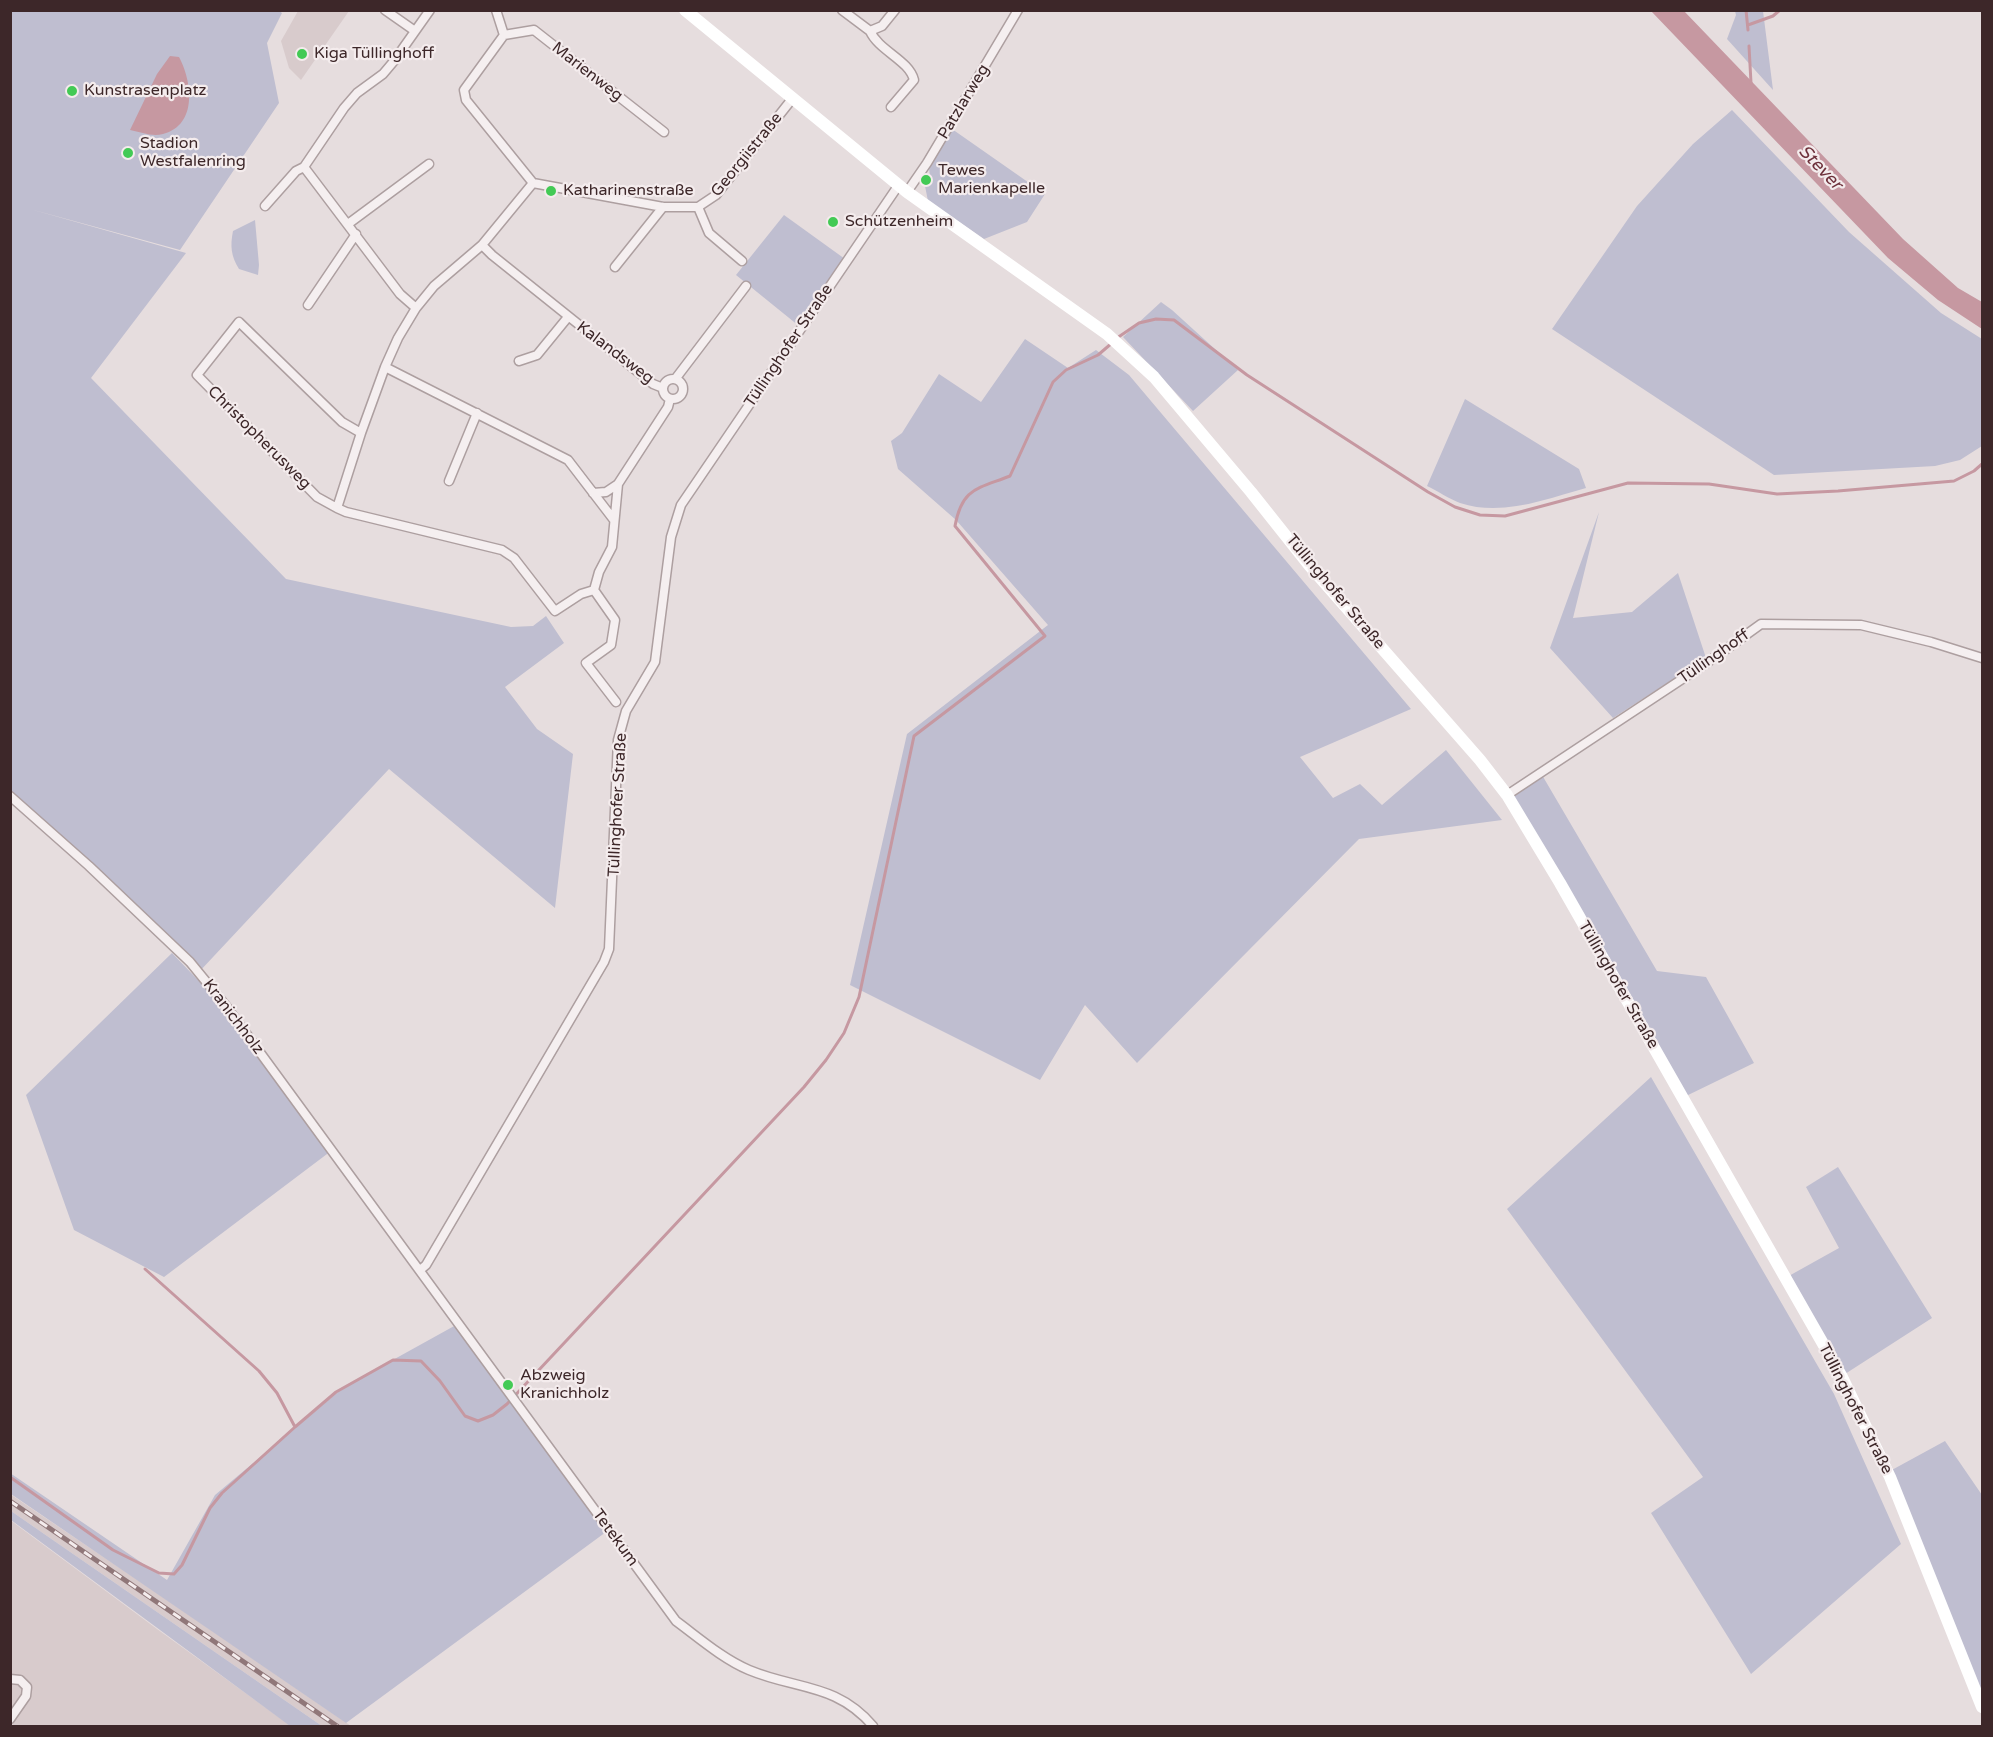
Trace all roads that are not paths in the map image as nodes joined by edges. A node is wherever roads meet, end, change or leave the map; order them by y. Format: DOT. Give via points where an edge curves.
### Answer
graph roads {
  1 [pos="385,10"];
  2 [pos="430,10"];
  3 [pos="496,10"];
  4 [pos="685,10"];
  5 [pos="842,10"];
  6 [pos="895,10"];
  7 [pos="1018,10"];
  8 [pos="415,31"];
  9 [pos="870,31"];
  10 [pos="504,35"];
  11 [pos="792,99"];
  12 [pos="891,107"];
  13 [pos="664,132"];
  14 [pos="429,164"];
  15 [pos="304,167"];
  16 [pos="533,183"];
  17 [pos="902,189"];
  18 [pos="265,206"];
  19 [pos="663,207"];
  20 [pos="698,207"];
  21 [pos="348,224"];
  22 [pos="356,234"];
  23 [pos="482,245"];
  24 [pos="742,261"];
  25 [pos="615,267"];
  26 [pos="746,286"];
  27 [pos="308,305"];
  28 [pos="416,308"];
  29 [pos="568,317"];
  30 [pos="519,361"];
  31 [pos="385,367"];
  32 [pos="676,378"];
  33 [pos="663,388"];
  34 [pos="670,399"];
  35 [pos="477,413"];
  36 [pos="361,433"];
  37 [pos="449,481"];
  38 [pos="618,484"];
  39 [pos="593,493"];
  40 [pos="337,507"];
  41 [pos="614,520"];
  42 [pos="594,591"];
  43 [pos="1983,658"];
  44 [pos="616,702"];
  45 [pos="1507,795"];
  46 [pos="10,796"];
  47 [pos="420,1270"];
  48 [pos="10,1679"];
  49 [pos="1983,1707"];
  50 [pos="10,1719"];
  51 [pos="873,1726"];
  1 -- 8 [label="street"];
  2 -- 8 [label="street"];
  3 -- 10 [label="street"];
  4 -- 11 [label="main road"];
  5 -- 9 [label="street"];
  6 -- 9 [label="street" via="882,26"];
  7 -- 17 [label="street, Patzlarweg" via="927,164"];
  8 -- 15 [label="street" via="383,74 344,108"];
  9 -- 12 [label="street" via="875,41 912,72 914,80"];
  10 -- 13 [label="street, Marienweg" via="534,30"];
  10 -- 16 [label="street" via="464,90 466,100"];
  11 -- 17 [label="main road"];
  11 -- 20 [label="street, Georgiistraße" via="716,195"];
  14 -- 21 [label="street"];
  15 -- 18 [label="street"];
  15 -- 21 [label="street"];
  16 -- 19 [label="street, Georgiistraße"];
  16 -- 23 [label="street"];
  17 -- 45 [label="main road, Tüllinghofer Straße" via="1107,334 1161,386"];
  17 -- 47 [label="street, Tüllinghofer Straße" via="681,505 671,537 655,662 626,711 618,740 609,949"];
  19 -- 20 [label="street, Georgiistraße"];
  19 -- 25 [label="street"];
  20 -- 24 [label="street, Georgiistraße" via="709,233"];
  21 -- 22 [label="street"];
  22 -- 27 [label="street"];
  22 -- 28 [label="street" via="400,294"];
  23 -- 28 [label="street" via="434,286"];
  23 -- 29 [label="street, Kalandsweg"];
  26 -- 32 [label="street"];
  28 -- 31 [label="street"];
  29 -- 30 [label="street, Kalandsweg" via="537,355"];
  29 -- 33 [label="street, Kalandsweg"];
  31 -- 35 [label="street"];
  31 -- 36 [label="street"];
  32 -- 33 [label="street" via="668,380"];
  32 -- 34 [label="street" via="684,390 679,398"];
  33 -- 34 [label="street"];
  34 -- 38 [label="street"];
  35 -- 37 [label="street"];
  35 -- 39 [label="street" via="568,460"];
  36 -- 40 [label="street"];
  36 -- 40 [label="street, Christopherusweg" via="342,422 239,322 197,375 318,497"];
  38 -- 39 [label="street" via="606,492"];
  38 -- 41 [label="street"];
  39 -- 41 [label="street"];
  40 -- 42 [label="street" via="502,549 514,558 555,611 581,594"];
  41 -- 42 [label="street" via="612,547"];
  42 -- 44 [label="street" via="615,620 611,645 586,663"];
  43 -- 45 [label="street, Tüllinghoff" via="1861,625 1761,624"];
  45 -- 49 [label="main road, Tüllinghofer Straße" via="1842,1377 1899,1499"];
  46 -- 47 [label="street, Kranichholz" via="190,962"];
  47 -- 51 [label="street, Tetekum" via="676,1621 748,1670 841,1698"];
  48 -- 50 [label="street" via="20,1680 27,1687 26,1696"];
}
